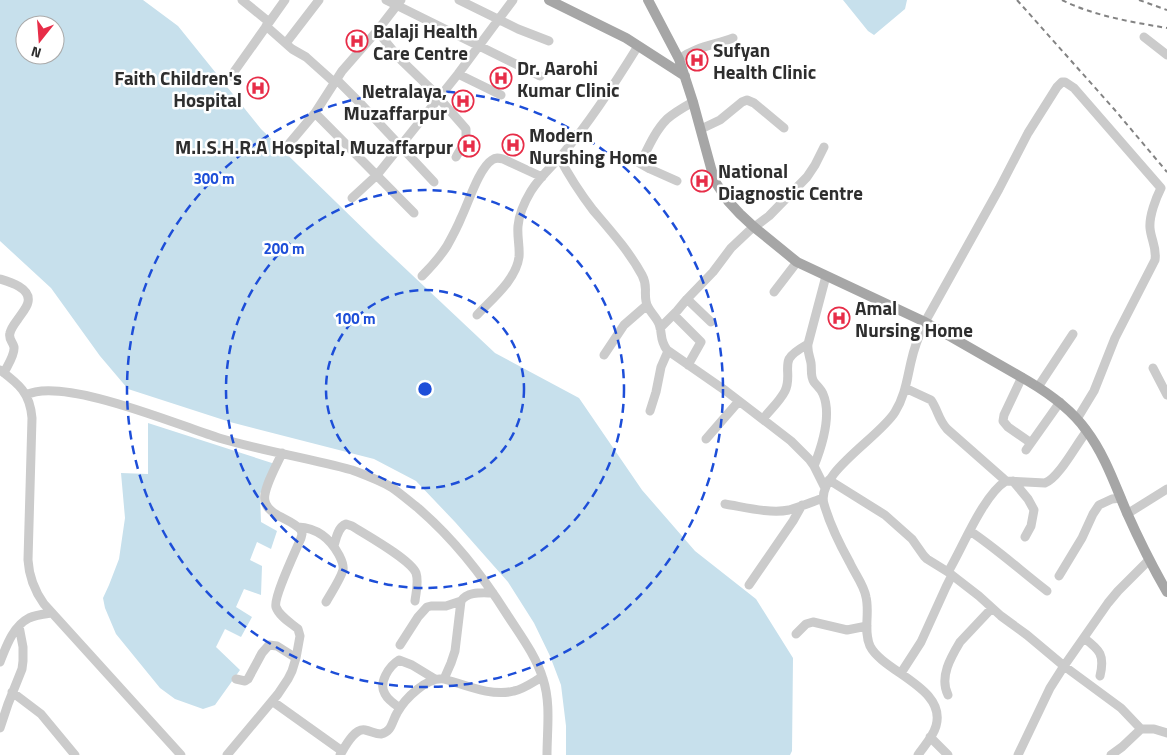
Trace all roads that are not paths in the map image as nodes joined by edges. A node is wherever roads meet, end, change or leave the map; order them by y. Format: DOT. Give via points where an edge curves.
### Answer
graph roads {
  1 [pos="242,0"];
  2 [pos="285,0"];
  3 [pos="319,0"];
  4 [pos="386,0"];
  5 [pos="458,0"];
  6 [pos="513,0"];
  7 [pos="648,0"];
  8 [pos="556,1"];
  9 [pos="398,2"];
  10 [pos="498,19"];
  11 [pos="267,24"];
  12 [pos="377,31"];
  13 [pos="1144,37"];
  14 [pos="733,38"];
  15 [pos="549,40"];
  16 [pos="286,43"];
  17 [pos="478,46"];
  18 [pos="638,46"];
  19 [pos="1167,55"];
  20 [pos="679,59"];
  21 [pos="458,74"];
  22 [pos="230,76"];
  23 [pos="540,76"];
  24 [pos="684,76"];
  25 [pos="336,81"];
  26 [pos="501,95"];
  27 [pos="439,98"];
  28 [pos="693,102"];
  29 [pos="315,113"];
  30 [pos="784,128"];
  31 [pos="701,129"];
  32 [pos="288,145"];
  33 [pos="400,145"];
  34 [pos="824,147"];
  35 [pos="456,157"];
  36 [pos="629,157"];
  37 [pos="559,158"];
  38 [pos="640,162"];
  39 [pos="376,175"];
  40 [pos="542,177"];
  41 [pos="677,181"];
  42 [pos="434,182"];
  43 [pos="352,198"];
  44 [pos="414,213"];
  45 [pos="754,228"];
  46 [pos="798,262"];
  47 [pos="422,276"];
  48 [pos="826,276"];
  49 [pos="0,279"];
  50 [pos="774,292"];
  51 [pos="687,299"];
  52 [pos="647,305"];
  53 [pos="477,315"];
  54 [pos="674,315"];
  55 [pos="710,322"];
  56 [pos="925,322"];
  57 [pos="660,328"];
  58 [pos="1073,334"];
  59 [pos="808,344"];
  60 [pos="668,351"];
  61 [pos="604,355"];
  62 [pos="688,365"];
  63 [pos="1154,368"];
  64 [pos="2,371"];
  65 [pos="1022,377"];
  66 [pos="1038,386"];
  67 [pos="906,388"];
  68 [pos="26,395"];
  69 [pos="1167,395"];
  70 [pos="739,401"];
  71 [pos="1060,402"];
  72 [pos="650,411"];
  73 [pos="763,419"];
  74 [pos="1077,419"];
  75 [pos="1087,431"];
  76 [pos="706,439"];
  77 [pos="282,454"];
  78 [pos="814,466"];
  79 [pos="1010,481"];
  80 [pos="826,489"];
  81 [pos="1167,489"];
  82 [pos="1121,498"];
  83 [pos="725,504"];
  84 [pos="802,505"];
  85 [pos="1127,514"];
  86 [pos="298,527"];
  87 [pos="970,532"];
  88 [pos="1025,537"];
  89 [pos="334,546"];
  90 [pos="1149,560"];
  91 [pos="950,574"];
  92 [pos="1059,576"];
  93 [pos="750,585"];
  94 [pos="1047,591"];
  95 [pos="1167,592"];
  96 [pos="493,593"];
  97 [pos="415,601"];
  98 [pos="460,601"];
  99 [pos="326,602"];
  100 [pos="992,608"];
  101 [pos="52,613"];
  102 [pos="19,626"];
  103 [pos="867,626"];
  104 [pos="796,634"];
  105 [pos="1084,638"];
  106 [pos="400,645"];
  107 [pos="296,658"];
  108 [pos="0,662"];
  109 [pos="1064,666"];
  110 [pos="901,673"];
  111 [pos="1100,676"];
  112 [pos="542,677"];
  113 [pos="236,679"];
  114 [pos="440,679"];
  115 [pos="12,692"];
  116 [pos="948,695"];
  117 [pos="272,701"];
  118 [pos="400,708"];
  119 [pos="0,728"];
  120 [pos="1141,729"];
  121 [pos="1167,733"];
  122 [pos="930,738"];
  123 [pos="341,753"];
  124 [pos="74,755"];
  125 [pos="181,755"];
  126 [pos="227,755"];
  127 [pos="547,755"];
  128 [pos="918,755"];
  129 [pos="948,755"];
  130 [pos="1018,755"];
  131 [pos="1110,755"];
  1 -- 11 [label="street"];
  2 -- 11 [label="street"];
  3 -- 16 [label="street"];
  4 -- 9 [label="street"];
  5 -- 10 [label="street"];
  6 -- 10 [label="street"];
  7 -- 20 [label="main road"];
  8 -- 18 [label="main road"];
  9 -- 12 [label="street"];
  9 -- 17 [label="street"];
  10 -- 15 [label="street" via="518,30"];
  10 -- 17 [label="street"];
  11 -- 16 [label="street"];
  11 -- 22 [label="street"];
  12 -- 25 [label="street"];
  12 -- 27 [label="street"];
  13 -- 19 [label="street"];
  14 -- 20 [label="street" via="695,49"];
  16 -- 25 [label="street"];
  17 -- 21 [label="street"];
  17 -- 23 [label="street"];
  18 -- 24 [label="main road"];
  18 -- 37 [label="street"];
  20 -- 24 [label="main road"];
  21 -- 26 [label="street"];
  21 -- 27 [label="street"];
  24 -- 28 [label="main road"];
  25 -- 29 [label="street"];
  25 -- 33 [label="street"];
  27 -- 33 [label="street"];
  27 -- 35 [label="street" via="467,132"];
  28 -- 31 [label="main road"];
  28 -- 38 [label="street" via="667,119"];
  29 -- 32 [label="street"];
  29 -- 39 [label="street"];
  30 -- 31 [label="street" via="747,100 720,120"];
  31 -- 45 [label="main road" via="716,182 728,201"];
  33 -- 39 [label="street"];
  33 -- 42 [label="street"];
  34 -- 45 [label="street" via="807,177"];
  36 -- 38 [label="street"];
  37 -- 40 [label="street"];
  37 -- 52 [label="street" via="587,202 637,267 645,282"];
  38 -- 41 [label="street"];
  39 -- 43 [label="street"];
  39 -- 44 [label="street"];
  40 -- 47 [label="street" via="503,158 491,160 476,182 446,247"];
  40 -- 53 [label="street" via="520,216 516,266 505,285"];
  45 -- 46 [label="main road"];
  45 -- 51 [label="street" via="731,248"];
  46 -- 48 [label="main road"];
  46 -- 50 [label="street"];
  48 -- 56 [label="main road"];
  48 -- 59 [label="street"];
  49 -- 64 [label="street" via="18,286 28,299 9,333 14,348"];
  51 -- 54 [label="street"];
  51 -- 55 [label="street"];
  52 -- 57 [label="street"];
  52 -- 61 [label="street" via="624,325"];
  54 -- 57 [label="street"];
  54 -- 62 [label="street" via="701,342"];
  56 -- 65 [label="main road"];
  56 -- 67 [label="street" via="914,351"];
  56 -- 74 [label="street" via="1032,126 1060,84 1069,83 1161,188 1150,226 1156,248 1155,260 1114,338 1094,391"];
  57 -- 60 [label="street"];
  58 -- 66 [label="street"];
  59 -- 73 [label="street" via="789,359 786,390"];
  59 -- 78 [label="street" via="812,380 823,394 825,406 824,433"];
  60 -- 62 [label="street"];
  60 -- 72 [label="street"];
  62 -- 70 [label="street"];
  63 -- 69 [label="street"];
  64 -- 68 [label="street"];
  65 -- 66 [label="main road"];
  65 -- 71 [label="street" via="1003,422 1029,447"];
  66 -- 71 [label="main road"];
  67 -- 79 [label="street" via="931,400 947,429"];
  67 -- 80 [label="street" via="888,422 849,457"];
  68 -- 77 [label="street" via="42,390 91,397 218,438"];
  68 -- 101 [label="street" via="32,418 28,569 34,589"];
  70 -- 73 [label="street"];
  70 -- 76 [label="street"];
  71 -- 74 [label="main road"];
  73 -- 78 [label="street"];
  74 -- 75 [label="main road"];
  75 -- 79 [label="street" via="1050,481"];
  75 -- 82 [label="main road"];
  77 -- 86 [label="street" via="266,491 265,504 270,511"];
  77 -- 96 [label="street" via="352,470 390,486 441,530"];
  78 -- 80 [label="street"];
  79 -- 87 [label="street" via="991,496"];
  79 -- 88 [label="street" via="1034,510"];
  80 -- 84 [label="street"];
  80 -- 91 [label="street" via="885,515 912,539 924,556"];
  80 -- 103 [label="street" via="824,504 842,550 865,591"];
  81 -- 85 [label="street"];
  82 -- 85 [label="main road"];
  82 -- 92 [label="street" via="1100,504"];
  83 -- 84 [label="street" via="770,511 789,510"];
  84 -- 93 [label="street"];
  85 -- 90 [label="main road"];
  86 -- 89 [label="street" via="311,528"];
  86 -- 107 [label="street" via="302,534 275,603 278,611 300,633"];
  87 -- 91 [label="street"];
  87 -- 94 [label="street"];
  89 -- 97 [label="street" via="339,531 346,524 387,548 414,571"];
  89 -- 99 [label="street" via="343,567"];
  90 -- 95 [label="main road"];
  90 -- 105 [label="street" via="1108,603"];
  91 -- 100 [label="street"];
  91 -- 110 [label="street" via="921,642"];
  96 -- 98 [label="street" via="471,594"];
  96 -- 112 [label="street" via="530,650"];
  98 -- 106 [label="street" via="427,607"];
  98 -- 114 [label="street" via="455,651"];
  100 -- 109 [label="street"];
  100 -- 116 [label="street" via="956,648 944,678"];
  101 -- 102 [label="street" via="29,618"];
  101 -- 125 [label="street"];
  102 -- 108 [label="street"];
  102 -- 115 [label="street" via="24,661"];
  103 -- 104 [label="street" via="847,630 813,622"];
  103 -- 110 [label="street" via="873,650"];
  105 -- 109 [label="street"];
  105 -- 111 [label="street" via="1101,654"];
  107 -- 113 [label="street" via="277,646 269,645 248,679"];
  107 -- 117 [label="street" via="288,678"];
  109 -- 120 [label="street" via="1121,708"];
  109 -- 130 [label="street"];
  110 -- 122 [label="street" via="923,691 935,709 936,727"];
  112 -- 114 [label="street" via="508,692 479,690"];
  112 -- 127 [label="street" via="548,712"];
  114 -- 118 [label="street" via="431,680 419,688"];
  114 -- 118 [label="street" via="406,662 396,661 385,675 383,692"];
  115 -- 119 [label="street"];
  115 -- 124 [label="street" via="41,714"];
  117 -- 123 [label="street"];
  117 -- 126 [label="street"];
  118 -- 123 [label="street" via="385,733 360,730"];
  120 -- 121 [label="street"];
  120 -- 131 [label="street"];
  122 -- 128 [label="street"];
  122 -- 129 [label="street"];
}
